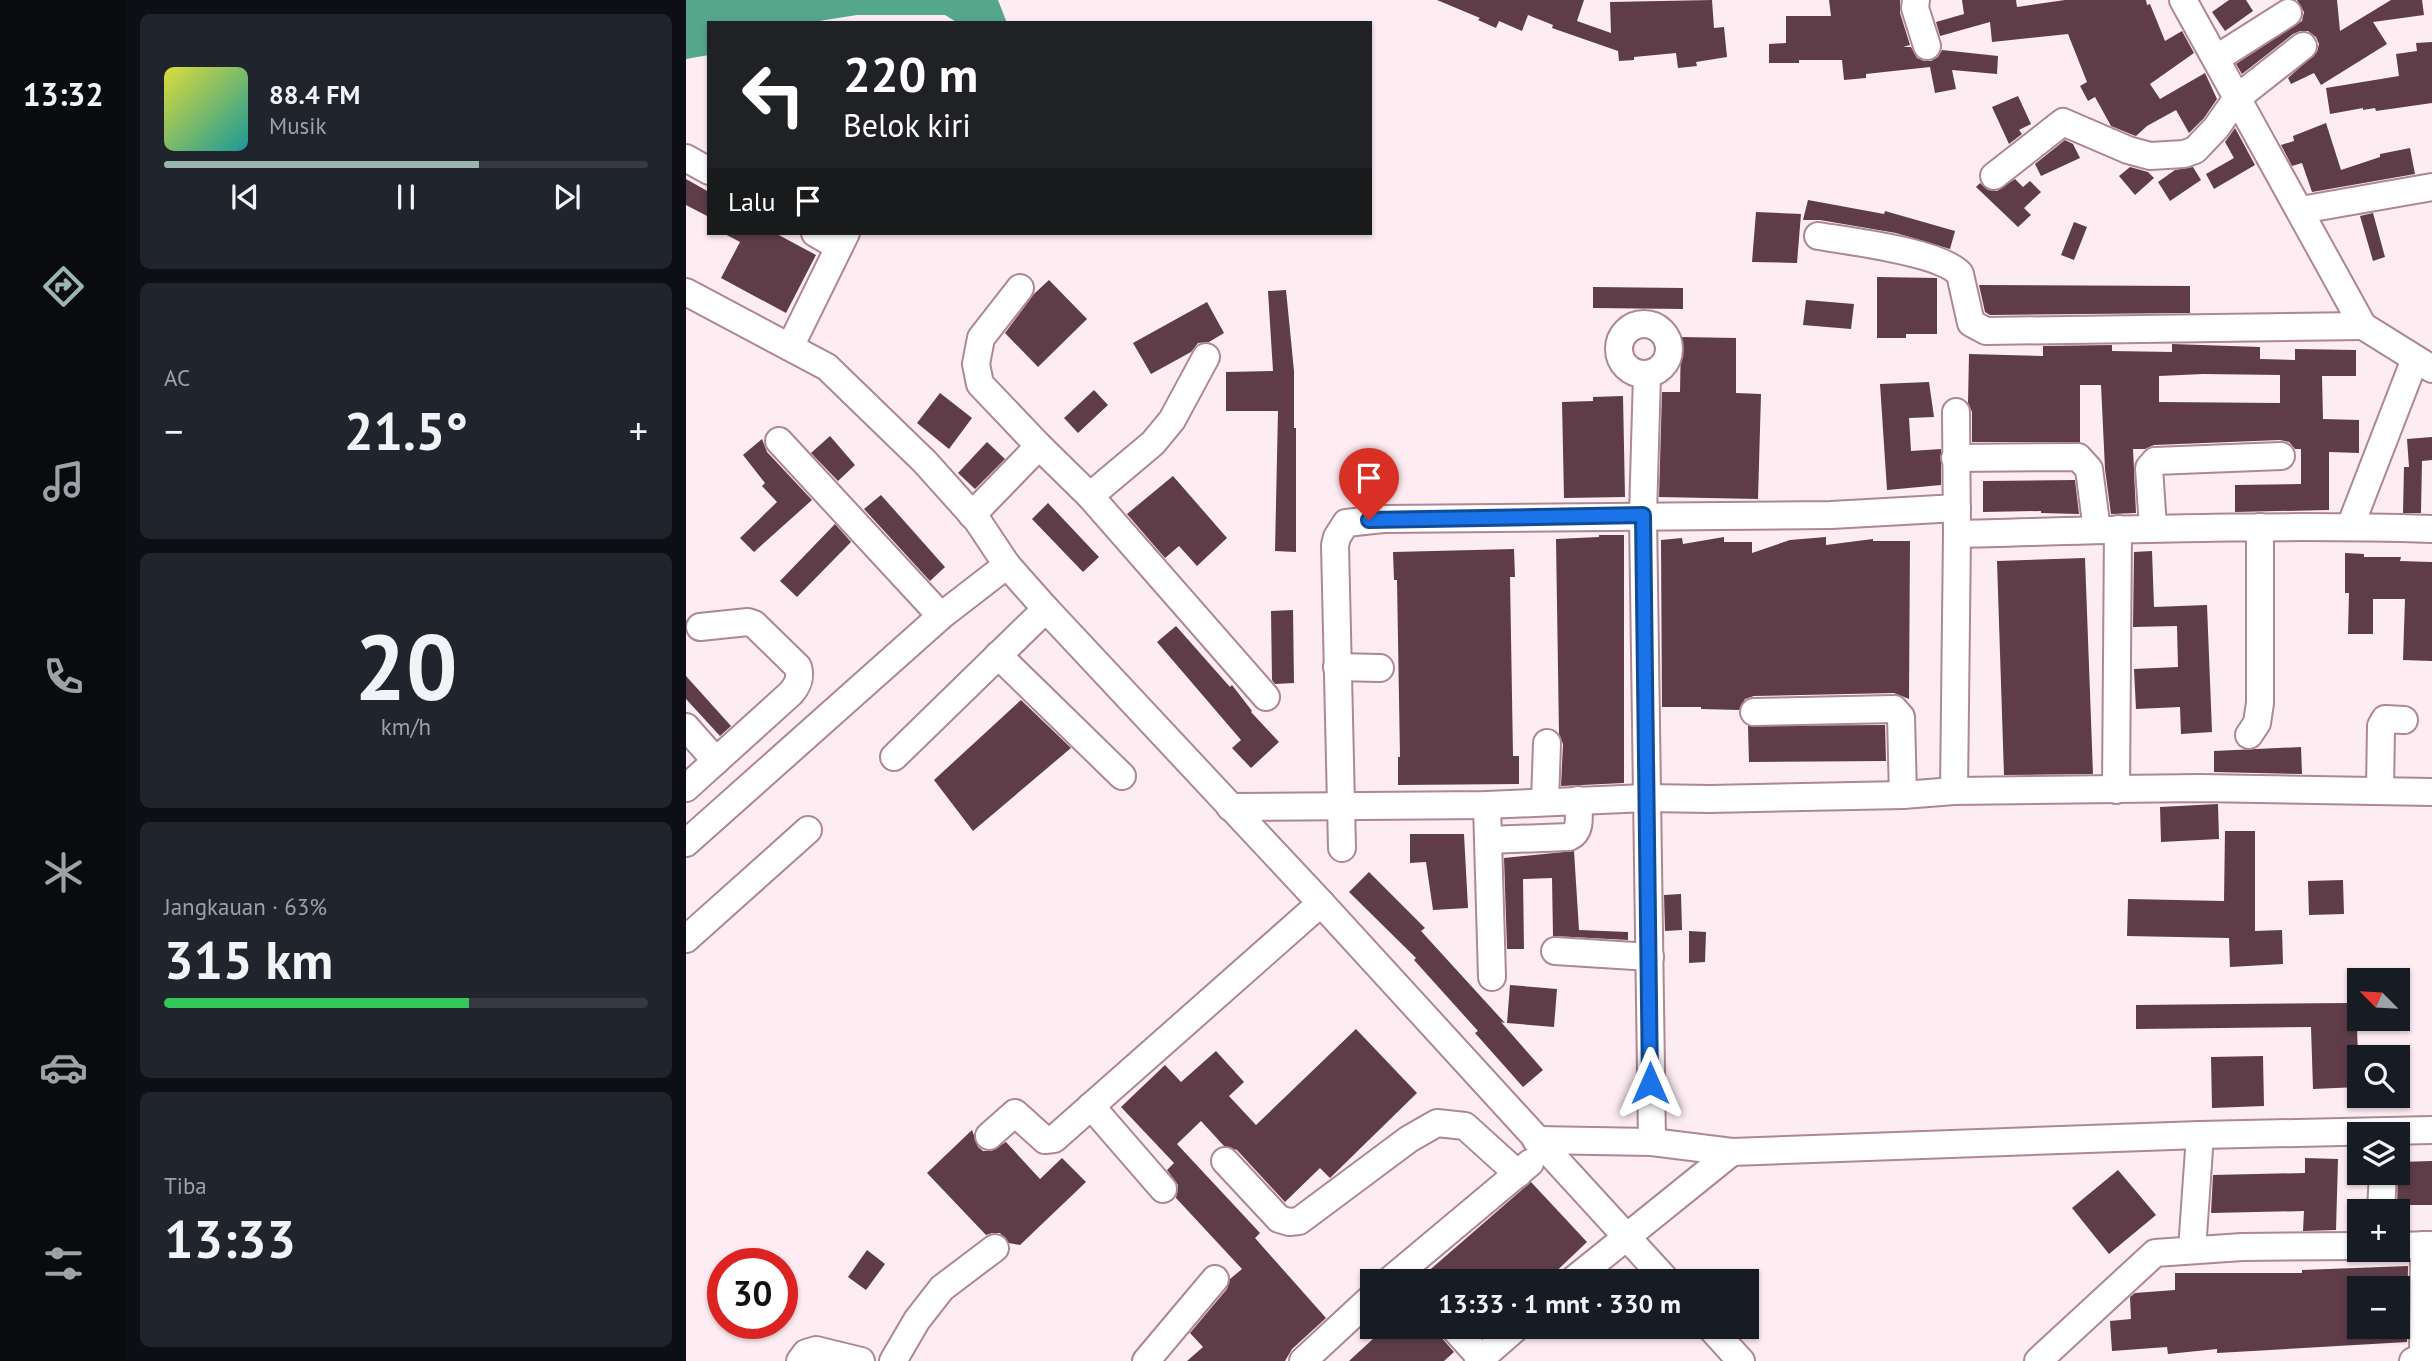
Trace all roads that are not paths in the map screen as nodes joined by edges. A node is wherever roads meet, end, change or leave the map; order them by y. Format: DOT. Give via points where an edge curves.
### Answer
graph roads {
  1 [pos="1916,0"];
  2 [pos="2183,0"];
  3 [pos="2288,13"];
  4 [pos="1927,46"];
  5 [pos="2303,46"];
  6 [pos="2217,58"];
  7 [pos="2237,98"];
  8 [pos="686,158"];
  9 [pos="707,170"];
  10 [pos="1994,176"];
  11 [pos="2432,187"];
  12 [pos="2301,210"];
  13 [pos="823,235"];
  14 [pos="1818,236"];
  15 [pos="842,240"];
  16 [pos="1020,288"];
  17 [pos="686,292"];
  18 [pos="2363,326"];
  19 [pos="790,347"];
  20 [pos="1206,357"];
  21 [pos="2421,357"];
  22 [pos="1647,375"];
  23 [pos="1956,412"];
  24 [pos="779,440"];
  25 [pos="1039,446"];
  26 [pos="2281,456"];
  27 [pos="1955,458"];
  28 [pos="1090,496"];
  29 [pos="972,515"];
  30 [pos="1643,515"];
  31 [pos="1957,521"];
  32 [pos="2153,527"];
  33 [pos="2260,527"];
  34 [pos="2350,527"];
  35 [pos="2432,529"];
  36 [pos="2107,530"];
  37 [pos="1007,565"];
  38 [pos="1046,610"];
  39 [pos="941,616"];
  40 [pos="700,627"];
  41 [pos="998,656"];
  42 [pos="1337,667"];
  43 [pos="1380,668"];
  44 [pos="1266,697"];
  45 [pos="1754,712"];
  46 [pos="2404,720"];
  47 [pos="686,727"];
  48 [pos="2249,735"];
  49 [pos="1546,743"];
  50 [pos="894,757"];
  51 [pos="716,761"];
  52 [pos="1122,776"];
  53 [pos="686,788"];
  54 [pos="1954,790"];
  55 [pos="2116,790"];
  56 [pos="2380,790"];
  57 [pos="2432,792"];
  58 [pos="1903,795"];
  59 [pos="1646,798"];
  60 [pos="1578,800"];
  61 [pos="1545,802"];
  62 [pos="1487,805"];
  63 [pos="1230,807"];
  64 [pos="1341,808"];
  65 [pos="808,830"];
  66 [pos="1488,840"];
  67 [pos="686,843"];
  68 [pos="1342,848"];
  69 [pos="1321,903"];
  70 [pos="686,939"];
  71 [pos="1555,951"];
  72 [pos="1650,957"];
  73 [pos="1492,977"];
  74 [pos="1091,1105"];
  75 [pos="2432,1130"];
  76 [pos="2410,1131"];
  77 [pos="2347,1133"];
  78 [pos="2200,1135"];
  79 [pos="989,1136"];
  80 [pos="1652,1142"];
  81 [pos="1540,1145"];
  82 [pos="1732,1152"];
  83 [pos="1225,1161"];
  84 [pos="1518,1174"];
  85 [pos="1163,1189"];
  86 [pos="1625,1236"];
  87 [pos="2410,1245"];
  88 [pos="2428,1245"];
  89 [pos="2347,1246"];
  90 [pos="995,1248"];
  91 [pos="2192,1250"];
  92 [pos="1409,1269"];
  93 [pos="1586,1269"];
  94 [pos="1656,1269"];
  95 [pos="1216,1279"];
  96 [pos="1360,1308"];
  97 [pos="1463,1339"];
  98 [pos="1503,1339"];
  99 [pos="1721,1339"];
  100 [pos="1479,1359"];
  101 [pos="800,1361"];
  102 [pos="861,1361"];
  103 [pos="893,1361"];
  104 [pos="1146,1361"];
  105 [pos="1303,1361"];
  106 [pos="1741,1361"];
  107 [pos="2038,1361"];
  108 [pos="2413,1361"];
  109 [pos="2423,1361"];
  110 [pos="2432,1361"];
  1 -- 4 [label="street"];
  2 -- 6 [label="street"];
  3 -- 6 [label="street"];
  5 -- 7 [label="street"];
  6 -- 7 [label="street"];
  7 -- 10 [label="street" via="2216,128 2195,150 2184,154 2150,156 2063,122"];
  7 -- 12 [label="street"];
  8 -- 9 [label="street"];
  11 -- 12 [label="street"];
  12 -- 18 [label="street"];
  13 -- 15 [label="street"];
  14 -- 18 [label="street" via="1882,247 1955,268 1971,323 1986,331"];
  15 -- 19 [label="street"];
  16 -- 25 [label="street" via="981,338 976,364 980,384"];
  17 -- 19 [label="street"];
  18 -- 21 [label="street"];
  19 -- 29 [label="street" via="827,367 925,462"];
  20 -- 28 [label="street" via="1172,420 1153,443"];
  21 -- 34 [label="street"];
  22 -- 30 [label="street"];
  23 -- 27 [label="street"];
  24 -- 39 [label="street"];
  25 -- 28 [label="street"];
  25 -- 29 [label="street"];
  26 -- 32 [label="street" via="2155,461 2149,468"];
  27 -- 31 [label="street"];
  27 -- 36 [label="street" via="2078,457 2090,469"];
  28 -- 44 [label="street"];
  29 -- 37 [label="street"];
  30 -- 31 [label="street" via="1831,515"];
  30 -- 42 [label="street" via="1346,523 1335,545"];
  30 -- 59 [label="street"];
  31 -- 36 [label="street"];
  31 -- 54 [label="street"];
  32 -- 33 [label="street"];
  32 -- 36 [label="street"];
  33 -- 34 [label="street"];
  33 -- 48 [label="street" via="2260,703 2257,723"];
  34 -- 35 [label="street"];
  36 -- 55 [label="street"];
  37 -- 38 [label="street"];
  37 -- 39 [label="street"];
  38 -- 41 [label="street"];
  38 -- 63 [label="street"];
  39 -- 67 [label="street"];
  40 -- 51 [label="street" via="754,624 800,674 791,693"];
  41 -- 50 [label="street"];
  41 -- 52 [label="street"];
  42 -- 43 [label="street"];
  42 -- 64 [label="street"];
  45 -- 58 [label="street" via="1894,709 1901,717"];
  46 -- 56 [label="street" via="2385,719 2381,726"];
  47 -- 51 [label="street"];
  49 -- 61 [label="street"];
  51 -- 53 [label="street"];
  54 -- 55 [label="street"];
  54 -- 58 [label="street"];
  55 -- 56 [label="street"];
  56 -- 57 [label="street"];
  58 -- 59 [label="street"];
  59 -- 60 [label="street"];
  59 -- 72 [label="street"];
  60 -- 61 [label="street"];
  60 -- 66 [label="street" via="1575,835"];
  61 -- 62 [label="street"];
  62 -- 64 [label="street"];
  62 -- 66 [label="street"];
  63 -- 64 [label="street"];
  63 -- 69 [label="street"];
  64 -- 68 [label="street"];
  65 -- 70 [label="street"];
  66 -- 73 [label="street"];
  69 -- 74 [label="street"];
  69 -- 81 [label="street"];
  71 -- 72 [label="street"];
  72 -- 80 [label="street"];
  74 -- 79 [label="street" via="1051,1140 1015,1113"];
  74 -- 85 [label="street"];
  75 -- 76 [label="street"];
  77 -- 78 [label="street"];
  78 -- 82 [label="street"];
  78 -- 91 [label="street"];
  80 -- 81 [label="street"];
  80 -- 82 [label="street"];
  81 -- 84 [label="street"];
  81 -- 86 [label="street"];
  82 -- 86 [label="street"];
  83 -- 84 [label="street" via="1279,1219 1289,1222 1299,1221 1437,1123 1465,1126"];
  84 -- 92 [label="street"];
  86 -- 93 [label="street"];
  86 -- 94 [label="street"];
  87 -- 88 [label="street"];
  88 -- 109 [label="street"];
  89 -- 91 [label="street"];
  90 -- 103 [label="street" via="942,1288"];
  91 -- 107 [label="street" via="2155,1254"];
  95 -- 104 [label="street"];
  96 -- 105 [label="street"];
  97 -- 100 [label="street"];
  98 -- 100 [label="street"];
  99 -- 106 [label="street"];
  101 -- 102 [label="street" via="816,1350"];
  108 -- 109 [label="street"];
  109 -- 110 [label="street"];
}
